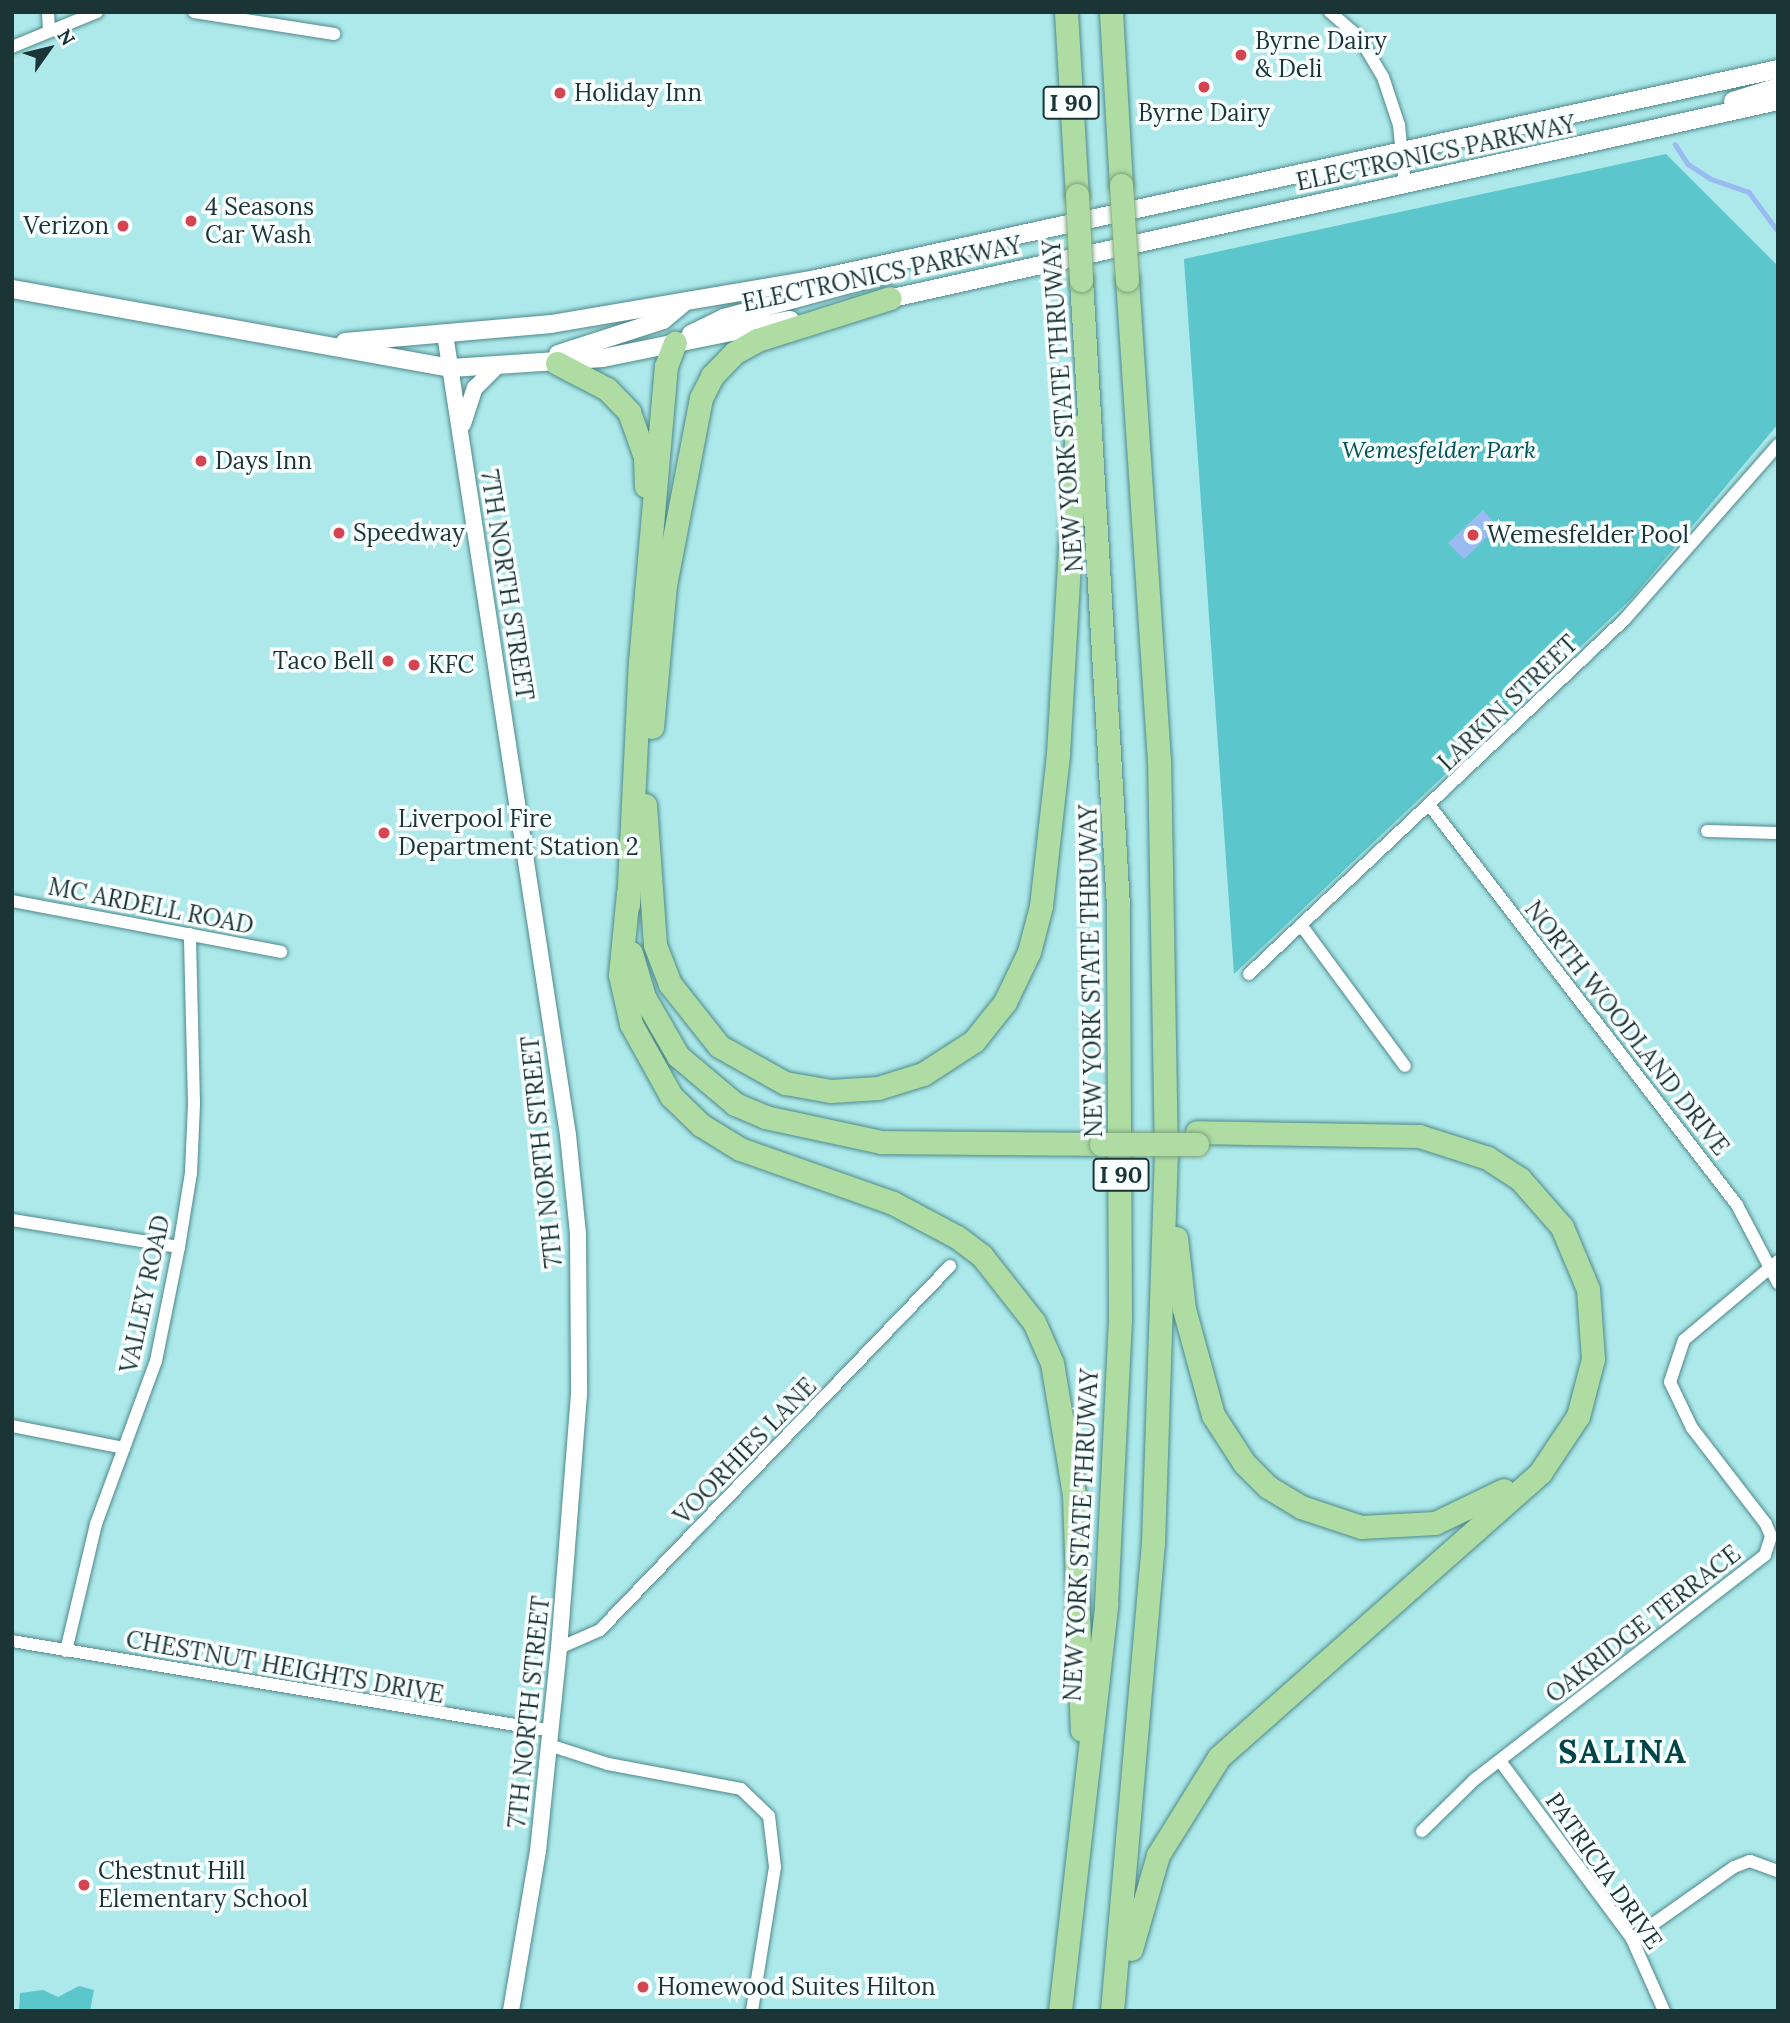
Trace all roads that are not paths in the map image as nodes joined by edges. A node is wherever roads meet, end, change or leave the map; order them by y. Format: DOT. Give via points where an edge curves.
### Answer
graph roads {
  1 [pos="48,12"];
  2 [pos="97,12"];
  3 [pos="194,12"];
  4 [pos="1066,12"];
  5 [pos="1111,12"];
  6 [pos="1330,12"];
  7 [pos="212,14"];
  8 [pos="49,31"];
  9 [pos="334,34"];
  10 [pos="12,47"];
  11 [pos="1778,69"];
  12 [pos="1778,87"];
  13 [pos="1778,101"];
  14 [pos="1679,125"];
  15 [pos="1403,152"];
  16 [pos="1405,185"];
  17 [pos="961,248"];
  18 [pos="12,289"];
  19 [pos="890,298"];
  20 [pos="684,303"];
  21 [pos="445,334"];
  22 [pos="1085,336"];
  23 [pos="675,343"];
  24 [pos="321,344"];
  25 [pos="557,363"];
  26 [pos="521,364"];
  27 [pos="496,367"];
  28 [pos="451,368"];
  29 [pos="461,437"];
  30 [pos="1778,445"];
  31 [pos="657,589"];
  32 [pos="645,805"];
  33 [pos="1430,806"];
  34 [pos="1707,831"];
  35 [pos="1778,833"];
  36 [pos="628,893"];
  37 [pos="12,901"];
  38 [pos="1301,925"];
  39 [pos="190,934"];
  40 [pos="281,952"];
  41 [pos="1249,974"];
  42 [pos="1405,1066"];
  43 [pos="1197,1138"];
  44 [pos="1101,1139"];
  45 [pos="1166,1157"];
  46 [pos="12,1220"];
  47 [pos="179,1247"];
  48 [pos="1774,1264"];
  49 [pos="950,1266"];
  50 [pos="1778,1283"];
  51 [pos="12,1426"];
  52 [pos="124,1448"];
  53 [pos="12,1641"];
  54 [pos="559,1648"];
  55 [pos="66,1651"];
  56 [pos="550,1738"];
  57 [pos="1500,1761"];
  58 [pos="1422,1831"];
  59 [pos="1778,1871"];
  60 [pos="1079,1878"];
  61 [pos="1632,1939"];
  62 [pos="511,2011"];
  63 [pos="752,2011"];
  64 [pos="1060,2011"];
  65 [pos="1112,2011"];
  66 [pos="1119,2011"];
  67 [pos="1664,2011"];
  1 -- 8 [label="street"];
  2 -- 8 [label="street"];
  3 -- 7 [label="street"];
  4 -- 22 [label="highway, NEW YORK STATE THRUWAY / I 90, bridge"];
  5 -- 45 [label="highway, I 90, bridge" via="1159,761"];
  6 -- 15 [label="street" via="1369,49 1387,89"];
  7 -- 9 [label="street"];
  8 -- 10 [label="street"];
  11 -- 15 [label="main road, ELECTRONICS PARKWAY"];
  12 -- 14 [label="main road"];
  13 -- 14 [label="main road, ELECTRONICS PARKWAY"];
  14 -- 16 [label="main road, ELECTRONICS PARKWAY"];
  15 -- 16 [label="street"];
  15 -- 17 [label="main road, ELECTRONICS PARKWAY"];
  16 -- 19 [label="main road, ELECTRONICS PARKWAY"];
  17 -- 20 [label="main road, ELECTRONICS PARKWAY"];
  17 -- 23 [label="main road" via="864,283 724,318"];
  18 -- 24 [label="main road, ELECTRONICS PARKWAY"];
  19 -- 23 [label="main road, ELECTRONICS PARKWAY"];
  19 -- 31 [label="highway" via="757,340 734,353 712,376 701,398"];
  20 -- 21 [label="main road, ELECTRONICS PARKWAY"];
  20 -- 23 [label="main road"];
  20 -- 26 [label="main road" via="663,320"];
  21 -- 24 [label="main road, ELECTRONICS PARKWAY"];
  21 -- 28 [label="street, 7TH NORTH STREET"];
  22 -- 32 [label="highway" via="1058,754 1041,906 1028,952 1005,1002 974,1041 923,1074 878,1088 831,1091 785,1083 719,1046 670,984 655,945"];
  22 -- 60 [label="highway, NEW YORK STATE THRUWAY / I 90" via="1110,715 1121,1128 1120,1319 1107,1605"];
  23 -- 25 [label="main road, ELECTRONICS PARKWAY"];
  23 -- 31 [label="highway" via="666,366"];
  24 -- 28 [label="main road, ELECTRONICS PARKWAY"];
  25 -- 26 [label="main road, ELECTRONICS PARKWAY"];
  25 -- 31 [label="highway" via="607,389 629,412 639,434"];
  26 -- 27 [label="main road, ELECTRONICS PARKWAY"];
  27 -- 28 [label="main road, ELECTRONICS PARKWAY"];
  27 -- 29 [label="street" via="466,405"];
  28 -- 29 [label="street, 7TH NORTH STREET"];
  29 -- 54 [label="street, 7TH NORTH STREET" via="568,1135 578,1234 579,1394"];
  30 -- 33 [label="street, LARKIN STREET" via="1625,619"];
  31 -- 32 [label="highway"];
  31 -- 36 [label="highway"];
  32 -- 44 [label="highway" via="638,925 643,960 670,1026 728,1086 799,1116 854,1127"];
  33 -- 38 [label="street, LARKIN STREET"];
  33 -- 48 [label="street, NORTH WOODLAND DRIVE" via="1737,1205"];
  34 -- 35 [label="street"];
  36 -- 44 [label="highway" via="634,969 656,1023 698,1077 735,1104 804,1130 882,1142"];
  36 -- 60 [label="highway" via="621,975 631,1024 671,1096 701,1125 740,1149 893,1203 957,1237 982,1256 1034,1322 1055,1375 1074,1494 1082,1611"];
  37 -- 39 [label="street, MC ARDELL ROAD"];
  38 -- 41 [label="street, LARKIN STREET"];
  38 -- 42 [label="street"];
  39 -- 40 [label="street, MC ARDELL ROAD"];
  39 -- 47 [label="street, VALLEY ROAD" via="194,1103 191,1173"];
  43 -- 44 [label="highway"];
  43 -- 45 [label="highway" via="1416,1146 1472,1161 1525,1199 1556,1237 1572,1275 1583,1344 1573,1398 1556,1432 1522,1476 1467,1512 1408,1528 1332,1521 1268,1487 1226,1438 1197,1366"];
  43 -- 66 [label="highway" via="1419,1136 1488,1158 1520,1179 1568,1237 1588,1289 1593,1359 1578,1416 1540,1473 1255,1720 1187,1801 1158,1855 1139,1908"];
  45 -- 65 [label="highway, I 90" via="1153,1543"];
  46 -- 47 [label="street"];
  47 -- 52 [label="street, VALLEY ROAD" via="156,1361"];
  48 -- 50 [label="street, NORTH WOODLAND DRIVE"];
  48 -- 57 [label="street, OAKRIDGE TERRACE" via="1684,1340 1670,1382 1692,1428 1766,1524 1772,1536 1765,1555"];
  49 -- 54 [label="street, VOORHIES LANE" via="600,1630"];
  51 -- 52 [label="street"];
  52 -- 55 [label="street, VALLEY ROAD" via="96,1524"];
  53 -- 55 [label="street, CHESTNUT HEIGHTS DRIVE"];
  54 -- 56 [label="street, 7TH NORTH STREET"];
  55 -- 56 [label="street, CHESTNUT HEIGHTS DRIVE"];
  56 -- 62 [label="street, 7TH NORTH STREET"];
  56 -- 63 [label="street, CHESTNUT HEIGHTS DRIVE" via="608,1764 741,1789 769,1816 775,1867"];
  57 -- 58 [label="street, OAKRIDGE TERRACE" via="1451,1799"];
  57 -- 61 [label="street, PATRICIA DRIVE"];
  59 -- 61 [label="street" via="1751,1861 1734,1867"];
  60 -- 64 [label="highway, NEW YORK STATE THRUWAY / I 90"];
  61 -- 67 [label="street, PATRICIA DRIVE"];
}
